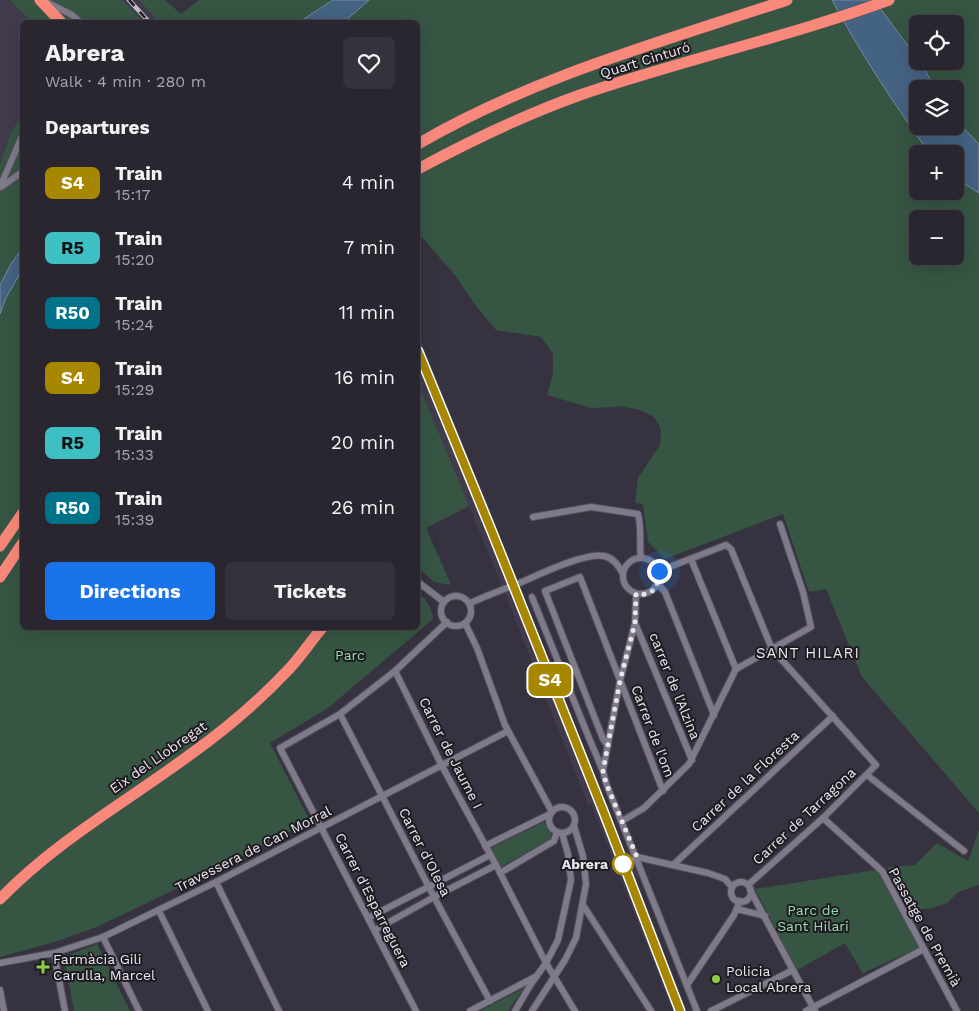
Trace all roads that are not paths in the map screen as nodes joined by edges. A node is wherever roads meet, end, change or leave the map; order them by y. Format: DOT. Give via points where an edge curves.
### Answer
graph roads {
  1 [pos="40,0"];
  2 [pos="44,0"];
  3 [pos="787,0"];
  4 [pos="889,0"];
  5 [pos="73,19"];
  6 [pos="58,20"];
  7 [pos="20,141"];
  8 [pos="420,143"];
  9 [pos="420,168"];
  10 [pos="20,173"];
  11 [pos="0,187"];
  12 [pos="20,517"];
  13 [pos="533,517"];
  14 [pos="780,524"];
  15 [pos="0,546"];
  16 [pos="20,547"];
  17 [pos="641,558"];
  18 [pos="691,559"];
  19 [pos="659,571"];
  20 [pos="623,574"];
  21 [pos="0,578"];
  22 [pos="420,584"];
  23 [pos="658,584"];
  24 [pos="636,594"];
  25 [pos="532,597"];
  26 [pos="444,602"];
  27 [pos="470,603"];
  28 [pos="447,622"];
  29 [pos="465,623"];
  30 [pos="635,623"];
  31 [pos="311,630"];
  32 [pos="320,630"];
  33 [pos="772,648"];
  34 [pos="736,669"];
  35 [pos="395,671"];
  36 [pos="620,681"];
  37 [pos="340,714"];
  38 [pos="714,715"];
  39 [pos="833,716"];
  40 [pos="508,731"];
  41 [pos="608,746"];
  42 [pos="692,760"];
  43 [pos="442,766"];
  44 [pos="603,771"];
  45 [pos="867,775"];
  46 [pos="663,790"];
  47 [pos="382,797"];
  48 [pos="551,813"];
  49 [pos="823,818"];
  50 [pos="622,821"];
  51 [pos="574,826"];
  52 [pos="322,829"];
  53 [pos="560,833"];
  54 [pos="485,846"];
  55 [pos="964,851"];
  56 [pos="490,855"];
  57 [pos="637,857"];
  58 [pos="496,865"];
  59 [pos="673,865"];
  60 [pos="500,873"];
  61 [pos="216,882"];
  62 [pos="429,885"];
  63 [pos="749,887"];
  64 [pos="732,888"];
  65 [pos="0,891"];
  66 [pos="434,897"];
  67 [pos="0,899"];
  68 [pos="740,901"];
  69 [pos="583,905"];
  70 [pos="737,909"];
  71 [pos="159,910"];
  72 [pos="765,916"];
  73 [pos="368,918"];
  74 [pos="375,930"];
  75 [pos="103,937"];
  76 [pos="924,949"];
  77 [pos="54,953"];
  78 [pos="0,963"];
  79 [pos="546,963"];
  80 [pos="793,970"];
  81 [pos="536,977"];
  82 [pos="554,977"];
  83 [pos="687,985"];
  84 [pos="0,990"];
  85 [pos="490,1001"];
  86 [pos="814,1009"];
  87 [pos="277,1010"];
  88 [pos="4,1011"];
  89 [pos="65,1011"];
  90 [pos="139,1011"];
  91 [pos="208,1011"];
  92 [pos="416,1011"];
  93 [pos="470,1011"];
  94 [pos="515,1011"];
  95 [pos="532,1011"];
  96 [pos="575,1011"];
  97 [pos="651,1011"];
  98 [pos="697,1011"];
  99 [pos="711,1011"];
  100 [pos="806,1011"];
  101 [pos="957,1011"];
  1 -- 6 [label="highway"];
  2 -- 5 [label="street"];
  3 -- 8 [label="highway, Quart Cinturó" via="547,82 473,114"];
  4 -- 9 [label="highway, Quart Cinturó" via="580,95 516,120"];
  7 -- 11 [label="street"];
  10 -- 11 [label="street"];
  12 -- 15 [label="highway"];
  13 -- 17 [label="street" via="591,507 638,514"];
  14 -- 33 [label="street" via="812,627"];
  16 -- 21 [label="highway"];
  17 -- 19 [label="street" via="652,562"];
  17 -- 20 [label="street" via="627,565"];
  18 -- 19 [label="street"];
  18 -- 33 [label="street" via="726,545 731,549"];
  18 -- 34 [label="street"];
  19 -- 23 [label="street"];
  20 -- 24 [label="street" via="626,586"];
  20 -- 27 [label="street, bridge" via="617,562 605,556 593,556"];
  22 -- 26 [label="street"];
  23 -- 24 [label="street" via="649,593"];
  23 -- 38 [label="street" via="665,592"];
  24 -- 30 [label="street"];
  25 -- 44 [label="street"];
  26 -- 27 [label="street" via="459,596"];
  26 -- 28 [label="street" via="441,613"];
  27 -- 29 [label="street" via="471,615"];
  28 -- 29 [label="street" via="458,626"];
  28 -- 35 [label="street"];
  29 -- 40 [label="street"];
  30 -- 36 [label="street"];
  30 -- 42 [label="street, carrer de l'Alzina"];
  31 -- 65 [label="highway, Eix del Llobregat" via="276,675 236,710 48,847"];
  32 -- 67 [label="highway, Eix del Llobregat" via="257,702 192,754 74,834"];
  33 -- 34 [label="street"];
  33 -- 39 [label="street"];
  34 -- 38 [label="street"];
  35 -- 37 [label="street"];
  35 -- 43 [label="street, Carrer de Jaume I"];
  36 -- 41 [label="street"];
  36 -- 41 [label="street, Carrer de l'om" via="580,577 545,591"];
  36 -- 46 [label="street, Carrer de l'om"];
  37 -- 47 [label="street, Carrer d'Olesa"];
  37 -- 52 [label="street, Carrer d'Esparreguera" via="280,748"];
  38 -- 42 [label="street"];
  39 -- 45 [label="street, Carrer de Tarragona" via="876,765"];
  39 -- 59 [label="street, Carrer de la Floresta"];
  40 -- 43 [label="street, Travessera de Can Morral"];
  40 -- 48 [label="street"];
  41 -- 44 [label="street"];
  42 -- 46 [label="street"];
  43 -- 47 [label="street, Travessera de Can Morral"];
  43 -- 54 [label="street, Carrer de Jaume I"];
  44 -- 50 [label="street"];
  45 -- 49 [label="street, Carrer de Tarragona"];
  45 -- 55 [label="street"];
  46 -- 50 [label="street" via="644,808"];
  47 -- 52 [label="street, Travessera de Can Morral"];
  47 -- 62 [label="street, Carrer d'Olesa"];
  48 -- 51 [label="street" via="563,806 571,810 575,817"];
  48 -- 53 [label="street" via="550,827"];
  48 -- 54 [label="street"];
  49 -- 63 [label="street, Carrer de Tarragona"];
  49 -- 76 [label="street, Passatge de Premià" via="882,871"];
  50 -- 57 [label="street"];
  51 -- 53 [label="street"];
  51 -- 69 [label="street" via="583,856 586,884"];
  52 -- 61 [label="street, Travessera de Can Morral"];
  52 -- 73 [label="street, Carrer d'Esparreguera"];
  53 -- 60 [label="street" via="554,841"];
  53 -- 79 [label="street" via="568,854 572,880 558,940"];
  54 -- 56 [label="street, Carrer de Jaume I"];
  56 -- 58 [label="street, Carrer de Jaume I"];
  56 -- 62 [label="street"];
  57 -- 59 [label="street"];
  57 -- 83 [label="street"];
  58 -- 60 [label="street, Carrer de Jaume I"];
  58 -- 66 [label="street"];
  59 -- 64 [label="street" via="725,879"];
  60 -- 79 [label="street"];
  61 -- 71 [label="street, Travessera de Can Morral"];
  61 -- 87 [label="street"];
  62 -- 66 [label="street, Carrer d'Olesa"];
  62 -- 73 [label="street"];
  63 -- 64 [label="street" via="740,882"];
  63 -- 68 [label="street" via="748,898"];
  63 -- 72 [label="street"];
  64 -- 68 [label="street" via="733,896"];
  66 -- 74 [label="street"];
  66 -- 85 [label="street, Carrer d'Olesa"];
  68 -- 70 [label="street"];
  69 -- 82 [label="street" via="576,938"];
  69 -- 97 [label="street"];
  70 -- 72 [label="street"];
  70 -- 83 [label="street"];
  71 -- 75 [label="street, Travessera de Can Morral"];
  71 -- 91 [label="street"];
  72 -- 80 [label="street"];
  73 -- 74 [label="street, Carrer d'Esparreguera"];
  74 -- 92 [label="street, Carrer d'Esparreguera"];
  75 -- 77 [label="street, Travessera de Can Morral"];
  75 -- 90 [label="street"];
  76 -- 86 [label="street"];
  76 -- 101 [label="street, Passatge de Premià"];
  77 -- 78 [label="street, Travessera de Can Morral"];
  77 -- 89 [label="street"];
  79 -- 81 [label="street"];
  79 -- 82 [label="street"];
  80 -- 86 [label="street"];
  80 -- 99 [label="street"];
  81 -- 85 [label="street"];
  81 -- 94 [label="street"];
  82 -- 95 [label="street"];
  82 -- 96 [label="street"];
  83 -- 98 [label="street"];
  84 -- 88 [label="street"];
  85 -- 93 [label="street"];
  86 -- 100 [label="street"];
}
